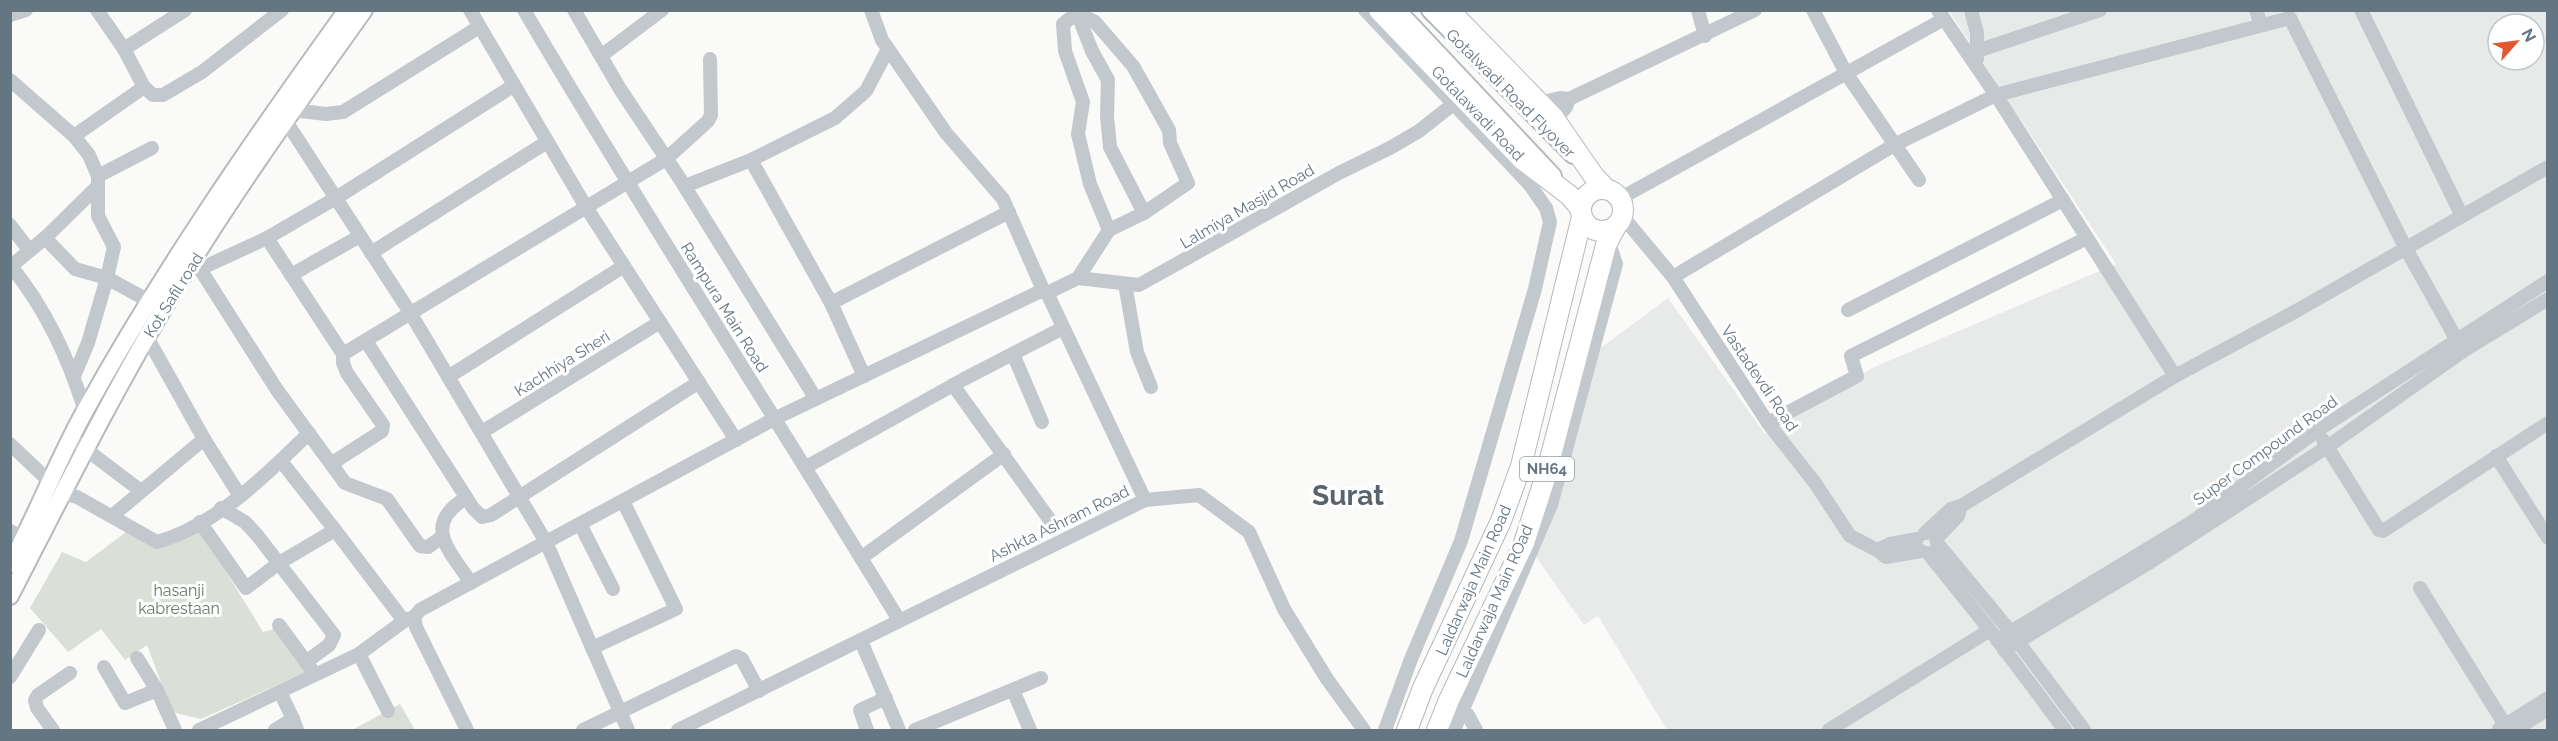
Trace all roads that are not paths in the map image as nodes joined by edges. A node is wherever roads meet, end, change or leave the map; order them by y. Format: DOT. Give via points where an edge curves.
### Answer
graph roads {
  1 [pos="26,10"];
  2 [pos="97,10"];
  3 [pos="185,10"];
  4 [pos="348,10"];
  5 [pos="364,10"];
  6 [pos="470,10"];
  7 [pos="524,10"];
  8 [pos="574,10"];
  9 [pos="663,10"];
  10 [pos="872,10"];
  11 [pos="1365,10"];
  12 [pos="1379,10"];
  13 [pos="1397,10"];
  14 [pos="1431,10"];
  15 [pos="1449,10"];
  16 [pos="1698,10"];
  17 [pos="1755,10"];
  18 [pos="1813,10"];
  19 [pos="1971,10"];
  20 [pos="2100,10"];
  21 [pos="2256,10"];
  22 [pos="2361,10"];
  23 [pos="1076,12"];
  24 [pos="273,13"];
  25 [pos="10,15"];
  26 [pos="1941,15"];
  27 [pos="2261,26"];
  28 [pos="479,27"];
  29 [pos="1705,36"];
  30 [pos="124,49"];
  31 [pos="888,49"];
  32 [pos="1977,51"];
  33 [pos="601,56"];
  34 [pos="710,59"];
  35 [pos="1977,67"];
  36 [pos="1846,73"];
  37 [pos="10,80"];
  38 [pos="513,86"];
  39 [pos="144,87"];
  40 [pos="1996,95"];
  41 [pos="1569,99"];
  42 [pos="1539,103"];
  43 [pos="1452,105"];
  44 [pos="285,112"];
  45 [pos="1555,129"];
  46 [pos="74,136"];
  47 [pos="547,142"];
  48 [pos="1894,145"];
  49 [pos="152,148"];
  50 [pos="666,159"];
  51 [pos="751,160"];
  52 [pos="2547,167"];
  53 [pos="1919,180"];
  54 [pos="98,181"];
  55 [pos="626,182"];
  56 [pos="685,186"];
  57 [pos="336,198"];
  58 [pos="2063,200"];
  59 [pos="586,207"];
  60 [pos="1577,207"];
  61 [pos="1611,208"];
  62 [pos="1009,212"];
  63 [pos="1144,213"];
  64 [pos="2461,214"];
  65 [pos="10,225"];
  66 [pos="1109,230"];
  67 [pos="360,236"];
  68 [pos="45,238"];
  69 [pos="267,238"];
  70 [pos="2087,238"];
  71 [pos="2404,247"];
  72 [pos="29,250"];
  73 [pos="371,253"];
  74 [pos="192,260"];
  75 [pos="11,266"];
  76 [pos="624,266"];
  77 [pos="291,275"];
  78 [pos="107,278"];
  79 [pos="1078,278"];
  80 [pos="1673,278"];
  81 [pos="2547,281"];
  82 [pos="1125,284"];
  83 [pos="1046,292"];
  84 [pos="2547,299"];
  85 [pos="149,301"];
  86 [pos="831,303"];
  87 [pos="1848,310"];
  88 [pos="411,314"];
  89 [pos="660,322"];
  90 [pos="1063,328"];
  91 [pos="147,337"];
  92 [pos="2455,339"];
  93 [pos="366,341"];
  94 [pos="2463,351"];
  95 [pos="343,354"];
  96 [pos="1013,354"];
  97 [pos="74,376"];
  98 [pos="864,376"];
  99 [pos="2175,376"];
  100 [pos="448,377"];
  101 [pos="699,382"];
  102 [pos="953,386"];
  103 [pos="1151,387"];
  104 [pos="816,399"];
  105 [pos="85,411"];
  106 [pos="776,418"];
  107 [pos="1041,422"];
  108 [pos="1768,423"];
  109 [pos="2547,423"];
  110 [pos="2318,430"];
  111 [pos="482,432"];
  112 [pos="309,433"];
  113 [pos="204,439"];
  114 [pos="736,440"];
  115 [pos="78,443"];
  116 [pos="11,444"];
  117 [pos="2327,447"];
  118 [pos="1004,454"];
  119 [pos="2496,456"];
  120 [pos="281,461"];
  121 [pos="331,464"];
  122 [pos="806,467"];
  123 [pos="57,488"];
  124 [pos="141,491"];
  125 [pos="519,495"];
  126 [pos="240,496"];
  127 [pos="466,498"];
  128 [pos="1145,500"];
  129 [pos="623,501"];
  130 [pos="221,508"];
  131 [pos="112,516"];
  132 [pos="200,522"];
  133 [pos="1052,523"];
  134 [pos="580,524"];
  135 [pos="335,530"];
  136 [pos="17,534"];
  137 [pos="442,537"];
  138 [pos="2547,538"];
  139 [pos="546,542"];
  140 [pos="1927,543"];
  141 [pos="861,558"];
  142 [pos="279,564"];
  143 [pos="10,565"];
  144 [pos="471,583"];
  145 [pos="2420,588"];
  146 [pos="613,589"];
  147 [pos="10,596"];
  148 [pos="409,619"];
  149 [pos="899,620"];
  150 [pos="279,626"];
  151 [pos="39,630"];
  152 [pos="2013,636"];
  153 [pos="1997,640"];
  154 [pos="861,641"];
  155 [pos="592,648"];
  156 [pos="359,654"];
  157 [pos="137,658"];
  158 [pos="306,662"];
  159 [pos="104,667"];
  160 [pos="70,673"];
  161 [pos="316,675"];
  162 [pos="10,678"];
  163 [pos="1041,678"];
  164 [pos="1401,683"];
  165 [pos="1423,688"];
  166 [pos="157,690"];
  167 [pos="1013,690"];
  168 [pos="759,691"];
  169 [pos="280,692"];
  170 [pos="886,698"];
  171 [pos="2547,698"];
  172 [pos="1456,705"];
  173 [pos="2547,709"];
  174 [pos="388,711"];
  175 [pos="620,712"];
  176 [pos="295,725"];
  177 [pos="2506,729"];
  178 [pos="53,730"];
  179 [pos="175,730"];
  180 [pos="199,730"];
  181 [pos="275,730"];
  182 [pos="467,730"];
  183 [pos="583,730"];
  184 [pos="628,730"];
  185 [pos="678,730"];
  186 [pos="867,730"];
  187 [pos="899,730"];
  188 [pos="915,730"];
  189 [pos="1030,730"];
  190 [pos="1364,730"];
  191 [pos="1385,730"];
  192 [pos="1407,730"];
  193 [pos="1437,730"];
  194 [pos="1454,730"];
  195 [pos="1476,730"];
  196 [pos="1829,730"];
  197 [pos="2065,730"];
  198 [pos="2084,730"];
  1 -- 25 [label="street"];
  2 -- 30 [label="street"];
  3 -- 30 [label="street"];
  4 -- 44 [label="main road, Kot Safil road"];
  5 -- 44 [label="main road, Kot Safil road"];
  6 -- 28 [label="street"];
  7 -- 55 [label="street, Rampura Main Road"];
  8 -- 33 [label="street"];
  9 -- 33 [label="street"];
  10 -- 31 [label="street"];
  11 -- 43 [label="street"];
  12 -- 60 [label="highway, Gotalawadi Road" via="1523,160"];
  13 -- 60 [label="main road, Gotalwadi Road Flyover" via="1532,152"];
  14 -- 45 [label="main road, Gotalwadi Road Flyover"];
  15 -- 42 [label="highway"];
  16 -- 29 [label="street"];
  17 -- 29 [label="street"];
  18 -- 36 [label="street"];
  19 -- 32 [label="street"];
  20 -- 32 [label="street"];
  21 -- 27 [label="street"];
  22 -- 64 [label="street"];
  23 -- 63 [label="street" via="1108,80 1110,147"];
  23 -- 63 [label="street" via="1095,22 1133,66 1169,130 1170,143 1188,183"];
  23 -- 66 [label="street" via="1063,24 1065,51 1083,102 1078,134 1090,184"];
  24 -- 39 [label="street" via="202,72 163,95 153,95"];
  26 -- 35 [label="street"];
  26 -- 36 [label="street"];
  27 -- 40 [label="street"];
  27 -- 71 [label="street" via="2290,18"];
  28 -- 38 [label="street"];
  28 -- 44 [label="street" via="343,112"];
  29 -- 41 [label="street"];
  30 -- 39 [label="street"];
  31 -- 51 [label="street" via="866,91 835,118"];
  31 -- 62 [label="street" via="946,133 1003,199"];
  32 -- 35 [label="street"];
  33 -- 50 [label="street"];
  34 -- 50 [label="street" via="708,122"];
  35 -- 40 [label="street"];
  36 -- 48 [label="street"];
  36 -- 61 [label="street"];
  37 -- 46 [label="street"];
  38 -- 47 [label="street"];
  38 -- 57 [label="street"];
  39 -- 46 [label="street"];
  40 -- 48 [label="street"];
  40 -- 58 [label="street"];
  41 -- 42 [label="street"];
  41 -- 45 [label="street"];
  42 -- 45 [label="highway"];
  43 -- 82 [label="street, Lalmiya Masjid Road" via="1390,148 1339,172 1139,285"];
  43 -- 164 [label="street" via="1530,185 1546,208 1550,222 1461,541"];
  44 -- 57 [label="street"];
  44 -- 74 [label="main road, Kot Safil road"];
  45 -- 61 [label="highway"];
  46 -- 54 [label="street" via="89,155"];
  47 -- 59 [label="street"];
  47 -- 73 [label="street"];
  48 -- 53 [label="street"];
  48 -- 80 [label="street"];
  49 -- 54 [label="street"];
  50 -- 55 [label="street"];
  50 -- 56 [label="street"];
  51 -- 56 [label="street"];
  51 -- 86 [label="street"];
  52 -- 64 [label="street"];
  54 -- 68 [label="street"];
  54 -- 78 [label="street" via="98,216 114,247"];
  55 -- 59 [label="street"];
  55 -- 106 [label="street, Rampura Main Road"];
  56 -- 104 [label="street"];
  57 -- 67 [label="street"];
  57 -- 69 [label="street"];
  58 -- 70 [label="street"];
  58 -- 87 [label="street"];
  59 -- 76 [label="street"];
  59 -- 88 [label="street"];
  60 -- 61 [label="highway, NH64" via="1599,188"];
  60 -- 61 [label="highway, Gotalawadi Road" via="1585,223 1602,231"];
  60 -- 165 [label="highway, Laldarwaja Main Road / NH64" via="1521,466 1501,521"];
  61 -- 80 [label="street, Vastadevdi Road"];
  61 -- 172 [label="highway, Laldarwaja Main ROad / NH64" via="1545,478 1524,543"];
  62 -- 83 [label="street"];
  62 -- 86 [label="street"];
  63 -- 66 [label="street"];
  64 -- 71 [label="street"];
  65 -- 72 [label="street"];
  66 -- 79 [label="street"];
  67 -- 73 [label="street"];
  67 -- 77 [label="street"];
  68 -- 72 [label="street"];
  68 -- 78 [label="street" via="75,269"];
  69 -- 74 [label="street"];
  69 -- 77 [label="street"];
  70 -- 99 [label="street"];
  70 -- 108 [label="street" via="1851,356 1857,376"];
  71 -- 92 [label="street"];
  71 -- 99 [label="street"];
  72 -- 75 [label="street"];
  73 -- 88 [label="street"];
  74 -- 85 [label="main road, Kot Safil road"];
  74 -- 91 [label="main road, Kot Safil road"];
  74 -- 112 [label="street"];
  75 -- 97 [label="street" via="34,294"];
  76 -- 89 [label="street"];
  76 -- 100 [label="street"];
  77 -- 95 [label="street"];
  78 -- 85 [label="street"];
  78 -- 97 [label="street"];
  79 -- 82 [label="street, Lalmiya Masjid Road"];
  79 -- 83 [label="street"];
  80 -- 108 [label="street, Vastadevdi Road"];
  81 -- 92 [label="street, Super Compound Road"];
  82 -- 103 [label="street" via="1137,352"];
  83 -- 90 [label="street"];
  83 -- 98 [label="street"];
  84 -- 94 [label="street, Super Compound Road"];
  85 -- 105 [label="main road, Kot Safil road"];
  86 -- 98 [label="street"];
  88 -- 93 [label="street"];
  88 -- 100 [label="street"];
  89 -- 101 [label="street"];
  89 -- 111 [label="street, Kachhiya Sheri"];
  90 -- 96 [label="street"];
  90 -- 128 [label="street"];
  91 -- 113 [label="street"];
  91 -- 115 [label="main road, Kot Safil road"];
  92 -- 94 [label="street"];
  92 -- 110 [label="street, Super Compound Road"];
  93 -- 95 [label="street"];
  93 -- 127 [label="street"];
  94 -- 117 [label="street, Super Compound Road"];
  95 -- 121 [label="street" via="348,373 383,425 382,431"];
  96 -- 102 [label="street"];
  96 -- 107 [label="street"];
  97 -- 105 [label="street"];
  98 -- 104 [label="street"];
  99 -- 140 [label="street" via="1952,509"];
  100 -- 111 [label="street"];
  101 -- 114 [label="street"];
  101 -- 125 [label="street"];
  102 -- 118 [label="street"];
  102 -- 122 [label="street"];
  104 -- 106 [label="street"];
  105 -- 115 [label="main road, Kot Safil road"];
  106 -- 114 [label="street"];
  106 -- 122 [label="street, Rampura Main Road"];
  108 -- 140 [label="street, Vastadevdi Road" via="1850,536 1886,557"];
  109 -- 119 [label="street"];
  110 -- 117 [label="street"];
  110 -- 152 [label="street, Super Compound Road" via="2192,522"];
  111 -- 125 [label="street"];
  112 -- 120 [label="street"];
  112 -- 121 [label="street"];
  113 -- 124 [label="street"];
  113 -- 126 [label="street"];
  114 -- 129 [label="street"];
  115 -- 123 [label="main road, Kot Safil road"];
  115 -- 124 [label="street"];
  116 -- 123 [label="street"];
  117 -- 119 [label="street" via="2383,531"];
  117 -- 152 [label="street, Super Compound Road" via="2152,561"];
  118 -- 133 [label="street"];
  118 -- 141 [label="street"];
  119 -- 138 [label="street"];
  120 -- 126 [label="street"];
  120 -- 135 [label="street"];
  121 -- 137 [label="street" via="345,483 387,499 420,546 429,547"];
  122 -- 141 [label="street, Rampura Main Road"];
  123 -- 131 [label="street"];
  123 -- 136 [label="main road, Kot Safil road"];
  123 -- 147 [label="main road, Kot Safil road"];
  124 -- 131 [label="street"];
  125 -- 127 [label="street" via="482,517"];
  125 -- 139 [label="street"];
  126 -- 130 [label="street"];
  127 -- 137 [label="street" via="446,514"];
  128 -- 149 [label="street, Ashkta Ashram Road"];
  128 -- 190 [label="street, Ashkta Ashram Road" via="1199,495 1249,532 1284,609 1326,679"];
  129 -- 134 [label="street"];
  129 -- 155 [label="street" via="676,609"];
  130 -- 132 [label="street"];
  130 -- 142 [label="street" via="245,522"];
  131 -- 132 [label="street" via="158,542"];
  132 -- 142 [label="street" via="246,588"];
  134 -- 139 [label="street"];
  134 -- 146 [label="street"];
  135 -- 142 [label="street"];
  135 -- 148 [label="street"];
  136 -- 143 [label="main road, Kot Safil road"];
  137 -- 144 [label="street"];
  139 -- 144 [label="street"];
  139 -- 155 [label="street"];
  140 -- 152 [label="street"];
  140 -- 153 [label="street"];
  141 -- 149 [label="street, Rampura Main Road"];
  142 -- 158 [label="street" via="334,635 329,645"];
  144 -- 148 [label="street"];
  145 -- 177 [label="street"];
  148 -- 156 [label="street"];
  148 -- 182 [label="street"];
  149 -- 154 [label="street, Ashkta Ashram Road"];
  150 -- 158 [label="street"];
  151 -- 162 [label="street"];
  152 -- 153 [label="street, Super Compound Road"];
  152 -- 198 [label="street"];
  153 -- 196 [label="street, Super Compound Road"];
  153 -- 197 [label="street"];
  154 -- 168 [label="street, Ashkta Ashram Road"];
  154 -- 170 [label="street"];
  155 -- 175 [label="street"];
  156 -- 161 [label="street"];
  156 -- 174 [label="street"];
  157 -- 166 [label="street"];
  158 -- 161 [label="street"];
  159 -- 166 [label="street" via="125,703"];
  160 -- 178 [label="street" via="35,700"];
  161 -- 169 [label="street"];
  163 -- 167 [label="street"];
  164 -- 165 [label="street"];
  164 -- 191 [label="street"];
  165 -- 192 [label="highway, Laldarwaja Main Road / NH64"];
  166 -- 179 [label="street"];
  167 -- 188 [label="street"];
  167 -- 189 [label="street"];
  168 -- 175 [label="street" via="742,659 736,656"];
  168 -- 185 [label="street, Ashkta Ashram Road"];
  169 -- 176 [label="street"];
  169 -- 180 [label="street"];
  170 -- 186 [label="street" via="860,710"];
  170 -- 187 [label="street"];
  171 -- 177 [label="street"];
  172 -- 193 [label="highway, Laldarwaja Main ROad / NH64"];
  172 -- 194 [label="street"];
  172 -- 195 [label="street"];
  173 -- 177 [label="street"];
  175 -- 183 [label="street"];
  175 -- 184 [label="street"];
  176 -- 181 [label="street"];
}
